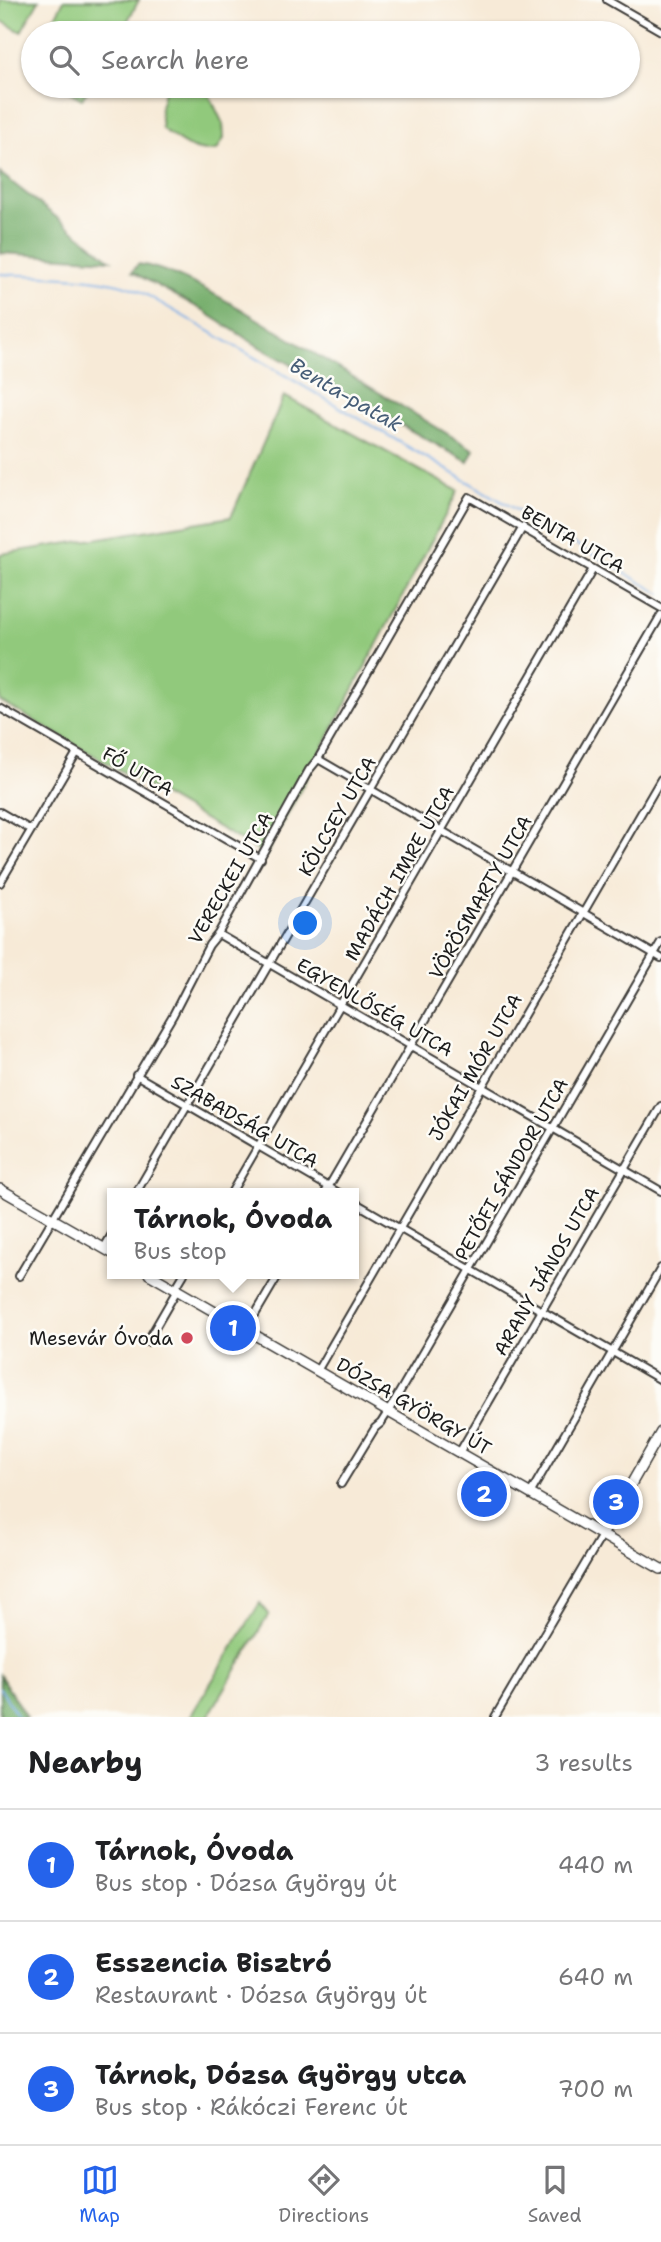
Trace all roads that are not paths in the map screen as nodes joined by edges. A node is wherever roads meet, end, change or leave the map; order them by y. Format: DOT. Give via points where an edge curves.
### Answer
graph roads {
  1 [pos="607,0"];
  2 [pos="661,31"];
  3 [pos="469,497"];
  4 [pos="523,527"];
  5 [pos="593,569"];
  6 [pos="661,608"];
  7 [pos="661,615"];
  8 [pos="0,708"];
  9 [pos="76,754"];
  10 [pos="317,759"];
  11 [pos="661,779"];
  12 [pos="371,789"];
  13 [pos="0,812"];
  14 [pos="31,830"];
  15 [pos="442,830"];
  16 [pos="261,859"];
  17 [pos="513,872"];
  18 [pos="0,883"];
  19 [pos="584,913"];
  20 [pos="218,934"];
  21 [pos="661,942"];
  22 [pos="658,956"];
  23 [pos="269,964"];
  24 [pos="340,1005"];
  25 [pos="411,1046"];
  26 [pos="136,1075"];
  27 [pos="482,1087"];
  28 [pos="187,1105"];
  29 [pos="661,1106"];
  30 [pos="553,1128"];
  31 [pos="259,1147"];
  32 [pos="624,1170"];
  33 [pos="139,1188"];
  34 [pos="234,1188"];
  35 [pos="324,1188"];
  36 [pos="328,1188"];
  37 [pos="0,1189"];
  38 [pos="661,1191"];
  39 [pos="359,1205"];
  40 [pos="51,1219"];
  41 [pos="400,1228"];
  42 [pos="107,1249"];
  43 [pos="661,1268"];
  44 [pos="470,1270"];
  45 [pos="19,1276"];
  46 [pos="158,1279"];
  47 [pos="181,1279"];
  48 [pos="276,1279"];
  49 [pos="176,1289"];
  50 [pos="541,1311"];
  51 [pos="246,1330"];
  52 [pos="147,1342"];
  53 [pos="612,1352"];
  54 [pos="317,1371"];
  55 [pos="661,1381"];
  56 [pos="388,1412"];
  57 [pos="661,1432"];
  58 [pos="459,1452"];
  59 [pos="341,1484"];
  60 [pos="530,1494"];
  61 [pos="602,1535"];
  62 [pos="661,1569"];
  63 [pos="495,1717"];
  1 -- 2 [label="street"];
  3 -- 4 [label="street, BENTA UTCA"];
  3 -- 10 [label="street, VERECKEI UTCA"];
  4 -- 5 [label="street, BENTA UTCA"];
  4 -- 12 [label="street, KÖLCSEY UTCA"];
  5 -- 6 [label="street, BENTA UTCA"];
  5 -- 15 [label="street, MADÁCH IMRE UTCA"];
  7 -- 17 [label="street, VÖRÖSMARTY UTCA"];
  8 -- 9 [label="street, FŐ UTCA"];
  9 -- 14 [label="street"];
  9 -- 16 [label="street, FŐ UTCA"];
  10 -- 12 [label="street"];
  10 -- 16 [label="street, VERECKEI UTCA"];
  11 -- 19 [label="street, JÓKAI MÓR UTCA"];
  12 -- 15 [label="street"];
  12 -- 23 [label="street, KÖLCSEY UTCA"];
  13 -- 14 [label="street"];
  14 -- 18 [label="street"];
  15 -- 17 [label="street"];
  15 -- 24 [label="street, MADÁCH IMRE UTCA"];
  16 -- 20 [label="street, VERECKEI UTCA"];
  17 -- 19 [label="street"];
  17 -- 25 [label="street, VÖRÖSMARTY UTCA"];
  19 -- 22 [label="street"];
  19 -- 27 [label="street, JÓKAI MÓR UTCA"];
  20 -- 23 [label="street, EGYENLŐSÉG UTCA"];
  20 -- 26 [label="street, VERECKEI UTCA"];
  21 -- 22 [label="street, PETŐFI SÁNDOR UTCA"];
  22 -- 30 [label="street, PETŐFI SÁNDOR UTCA"];
  23 -- 24 [label="street, EGYENLŐSÉG UTCA"];
  23 -- 28 [label="street, KÖLCSEY UTCA"];
  24 -- 25 [label="street, EGYENLŐSÉG UTCA"];
  24 -- 31 [label="street, MADÁCH IMRE UTCA"];
  25 -- 27 [label="street, EGYENLŐSÉG UTCA"];
  25 -- 36 [label="street, VÖRÖSMARTY UTCA"];
  26 -- 28 [label="street, SZABADSÁG UTCA"];
  26 -- 40 [label="street, VERECKEI UTCA"];
  27 -- 30 [label="street, EGYENLŐSÉG UTCA"];
  27 -- 41 [label="street, JÓKAI MÓR UTCA"];
  28 -- 31 [label="street, SZABADSÁG UTCA"];
  28 -- 33 [label="street, KÖLCSEY UTCA"];
  29 -- 32 [label="street, ARANY JÁNOS UTCA"];
  30 -- 32 [label="street, EGYENLŐSÉG UTCA"];
  30 -- 44 [label="street, PETŐFI SÁNDOR UTCA"];
  31 -- 34 [label="street, MADÁCH IMRE UTCA"];
  31 -- 35 [label="street, SZABADSÁG UTCA"];
  32 -- 38 [label="street, EGYENLŐSÉG UTCA"];
  32 -- 50 [label="street, ARANY JÁNOS UTCA"];
  37 -- 40 [label="street"];
  39 -- 41 [label="street"];
  40 -- 42 [label="street"];
  40 -- 45 [label="street, VERECKEI UTCA"];
  41 -- 44 [label="street"];
  41 -- 54 [label="street, JÓKAI MÓR UTCA"];
  43 -- 53 [label="street"];
  44 -- 50 [label="street"];
  44 -- 56 [label="street, PETŐFI SÁNDOR UTCA"];
  46 -- 49 [label="street, DÓZSA GYÖRGY ÚT"];
  47 -- 49 [label="street"];
  48 -- 51 [label="street"];
  49 -- 51 [label="street, DÓZSA GYÖRGY ÚT"];
  49 -- 52 [label="street"];
  50 -- 53 [label="street"];
  50 -- 58 [label="street, ARANY JÁNOS UTCA"];
  51 -- 54 [label="street, DÓZSA GYÖRGY ÚT"];
  53 -- 55 [label="street"];
  53 -- 60 [label="street"];
  54 -- 56 [label="street, DÓZSA GYÖRGY ÚT"];
  56 -- 58 [label="street, DÓZSA GYÖRGY ÚT"];
  56 -- 59 [label="street, PETŐFI SÁNDOR UTCA"];
  57 -- 61 [label="street"];
  58 -- 60 [label="street, DÓZSA GYÖRGY ÚT"];
  60 -- 61 [label="street, DÓZSA GYÖRGY ÚT"];
  61 -- 62 [label="street, DÓZSA GYÖRGY ÚT"];
  61 -- 63 [label="street"];
}
